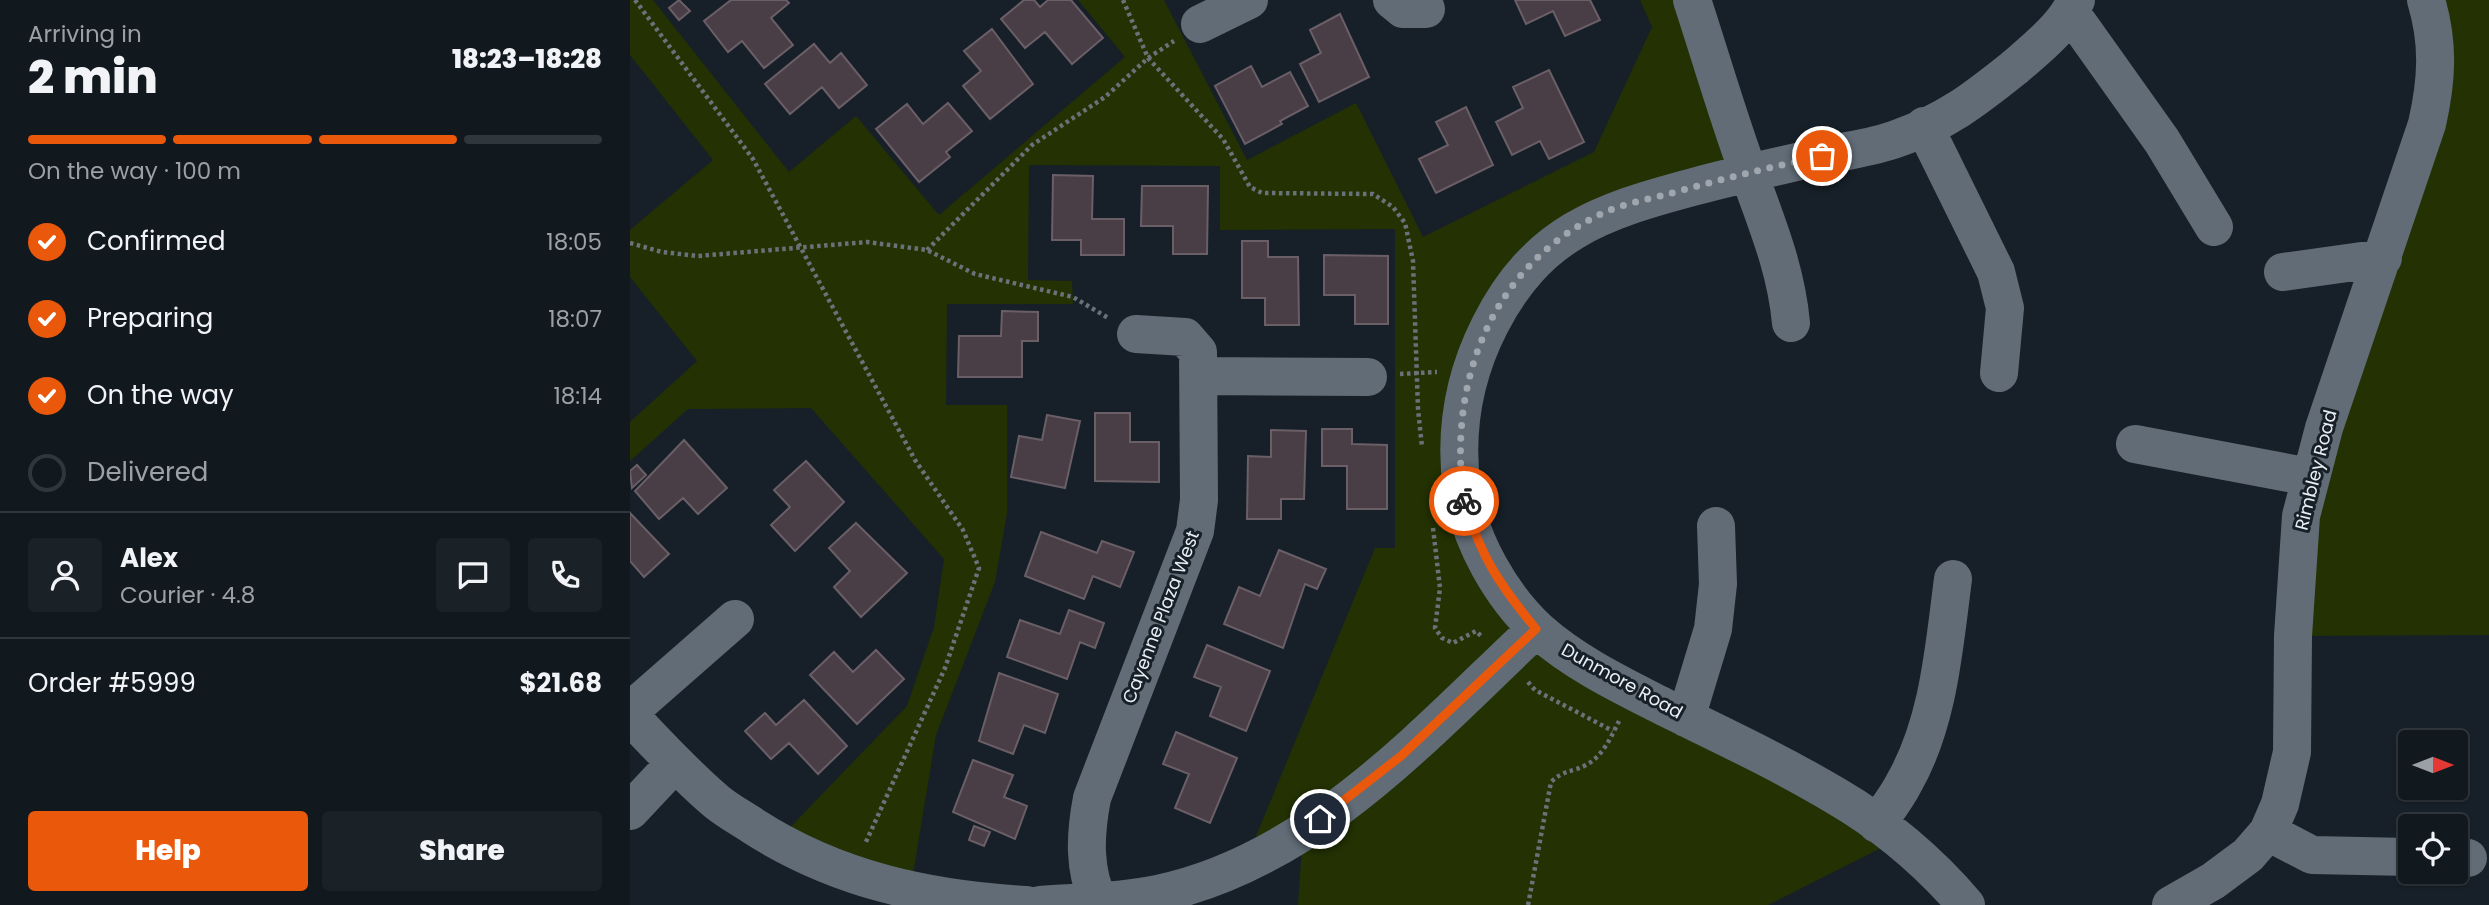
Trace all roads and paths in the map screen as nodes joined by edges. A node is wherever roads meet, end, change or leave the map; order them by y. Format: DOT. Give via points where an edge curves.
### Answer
graph roads {
  1 [pos="635,0"];
  2 [pos="1249,0"];
  3 [pos="1692,0"];
  4 [pos="2426,0"];
  5 [pos="2074,6"];
  6 [pos="1200,24"];
  7 [pos="1924,126"];
  8 [pos="1748,173"];
  9 [pos="2214,228"];
  10 [pos="630,243"];
  11 [pos="803,248"];
  12 [pos="928,250"];
  13 [pos="2383,258"];
  14 [pos="2283,272"];
  15 [pos="1791,323"];
  16 [pos="1136,334"];
  17 [pos="1998,373"];
  18 [pos="1200,376"];
  19 [pos="1368,377"];
  20 [pos="1468,378"];
  21 [pos="2136,444"];
  22 [pos="2311,477"];
  23 [pos="1716,526"];
  24 [pos="1954,579"];
  25 [pos="735,619"];
  26 [pos="1536,629"];
  27 [pos="1633,692"];
  28 [pos="630,713"];
  29 [pos="1686,718"];
  30 [pos="675,763"];
  31 [pos="630,811"];
  32 [pos="1877,824"];
  33 [pos="2268,832"];
  34 [pos="2398,857"];
  35 [pos="850,875"];
  36 [pos="1099,903"];
  37 [pos="1026,905"];
  38 [pos="1040,905"];
  39 [pos="1528,905"];
  40 [pos="1966,905"];
  41 [pos="2172,905"];
  1 -- 11 [label="path" via="753,159"];
  2 -- 6 [label="street"];
  3 -- 8 [label="street"];
  4 -- 13 [label="street, Rimbley Road" via="2437,50 2435,87"];
  5 -- 7 [label="street, Dunmore Road" via="2030,55 1962,110"];
  5 -- 9 [label="street"];
  6 -- 12 [label="path" via="1148,58 1105,97 1032,145"];
  7 -- 8 [label="street, Dunmore Road" via="1895,139"];
  7 -- 17 [label="street" via="1996,272 2005,308"];
  8 -- 15 [label="street" via="1778,251"];
  8 -- 20 [label="street, Dunmore Road" via="1606,212 1569,233 1511,289 1478,348"];
  10 -- 11 [label="path" via="698,256"];
  11 -- 12 [label="path" via="867,242"];
  11 -- 35 [label="path" via="915,460 963,530 979,568 946,668"];
  12 -- 16 [label="path" via="975,274 1073,297"];
  13 -- 14 [label="street"];
  13 -- 22 [label="street, Rimbley Road"];
  16 -- 18 [label="street, Cayenne Plaza West" via="1191,340 1198,352"];
  18 -- 19 [label="street"];
  18 -- 36 [label="street, Cayenne Plaza West" via="1195,531 1090,807 1087,871"];
  19 -- 20 [label="path" via="1439,372"];
  20 -- 26 [label="street, Dunmore Road" via="1458,462 1464,502 1477,541 1501,586"];
  21 -- 22 [label="street"];
  22 -- 33 [label="street, Rimbley Road" via="2297,557 2292,752 2288,780"];
  23 -- 29 [label="street" via="1718,584 1713,629"];
  24 -- 32 [label="street" via="1939,680 1922,744 1905,783"];
  25 -- 28 [label="street"];
  26 -- 27 [label="street, Dunmore Road" via="1571,657"];
  26 -- 36 [label="street" via="1401,756 1304,830 1245,863 1194,883"];
  27 -- 29 [label="street, Dunmore Road"];
  27 -- 39 [label="path" via="1594,760 1562,771 1551,782"];
  28 -- 30 [label="street"];
  29 -- 32 [label="street, Dunmore Road" via="1837,796"];
  30 -- 31 [label="street"];
  30 -- 35 [label="street" via="719,804 768,836"];
  32 -- 40 [label="street, Dunmore Road"];
  33 -- 34 [label="street" via="2312,855"];
  33 -- 41 [label="street, Rimbley Road" via="2248,855"];
  35 -- 37 [label="street" via="901,890"];
  36 -- 38 [label="street"];
}
